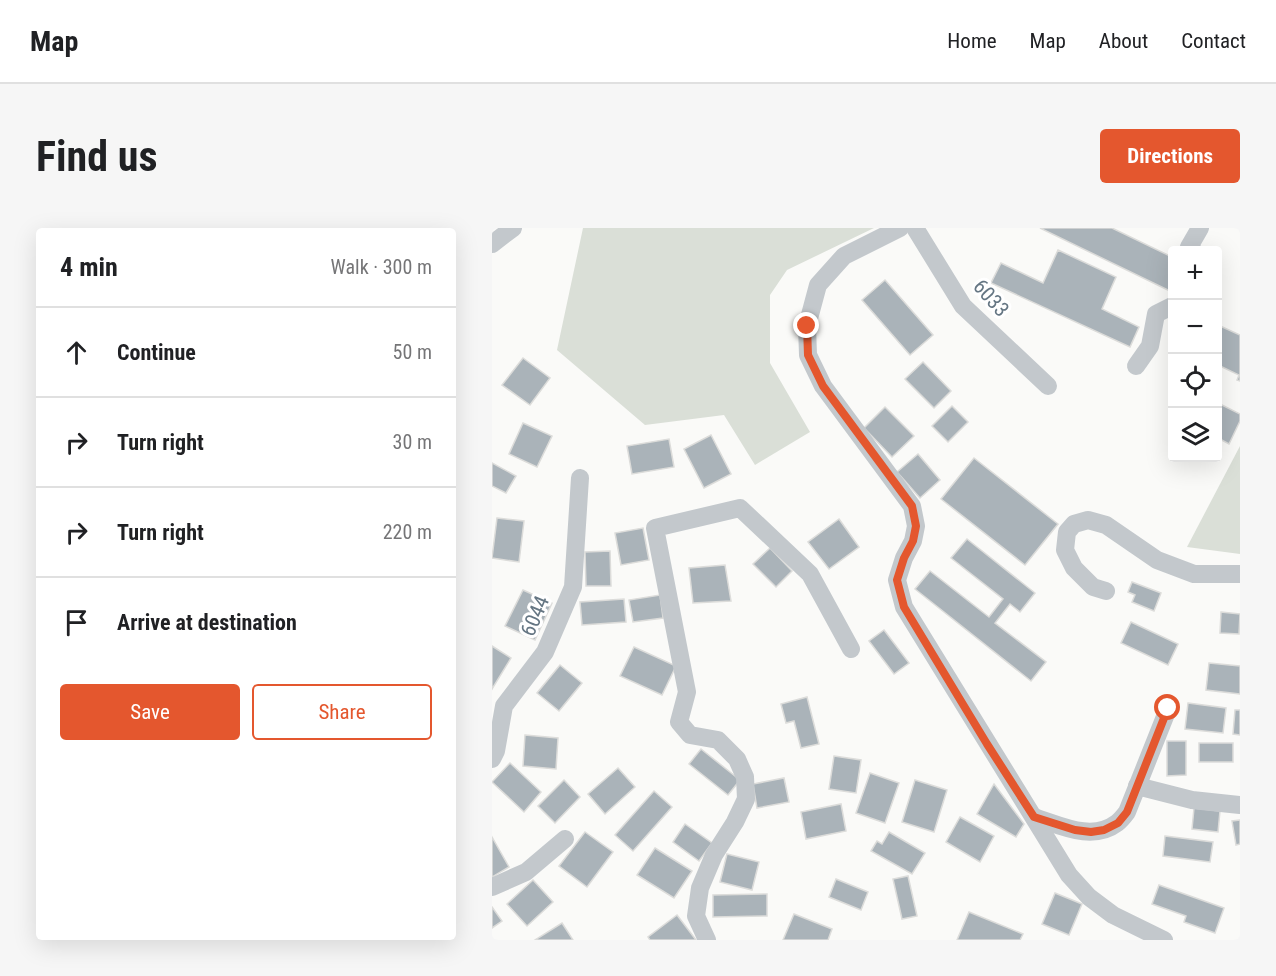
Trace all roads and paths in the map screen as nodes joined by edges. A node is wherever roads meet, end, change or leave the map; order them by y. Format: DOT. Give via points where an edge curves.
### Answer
graph roads {
  1 [pos="513,228"];
  2 [pos="900,228"];
  3 [pos="915,228"];
  4 [pos="1200,228"];
  5 [pos="492,244"];
  6 [pos="1190,246"];
  7 [pos="1168,308"];
  8 [pos="1136,366"];
  9 [pos="1048,386"];
  10 [pos="580,478"];
  11 [pos="1240,574"];
  12 [pos="1106,591"];
  13 [pos="851,649"];
  14 [pos="1168,708"];
  15 [pos="492,759"];
  16 [pos="1137,786"];
  17 [pos="1240,805"];
  18 [pos="1034,817"];
  19 [pos="566,839"];
  20 [pos="492,887"];
  21 [pos="706,940"];
  22 [pos="1164,940"];
  1 -- 5 [label="street"];
  2 -- 18 [label="street" via="844,256 818,285 807,326 808,355 823,386 912,506 916,526 913,541 897,580 904,607"];
  3 -- 9 [label="street, 6033" via="963,306"];
  4 -- 6 [label="street"];
  7 -- 8 [label="street" via="1156,314 1150,346"];
  10 -- 15 [label="street, 6044" via="573,587 545,652 504,706"];
  11 -- 12 [label="street" via="1194,574 1156,560 1106,525 1088,520 1074,524 1065,549 1074,568 1093,587"];
  13 -- 21 [label="street" via="810,574 740,508 656,528 687,692 679,722 690,735 718,741 737,759 745,777 746,799 700,888 696,916"];
  14 -- 16 [label="street"];
  16 -- 17 [label="street" via="1192,800"];
  16 -- 18 [label="street" via="1127,812 1118,823 1104,830 1075,830"];
  18 -- 22 [label="street" via="1069,875 1089,897 1113,915"];
  19 -- 20 [label="street" via="526,872"];
}
